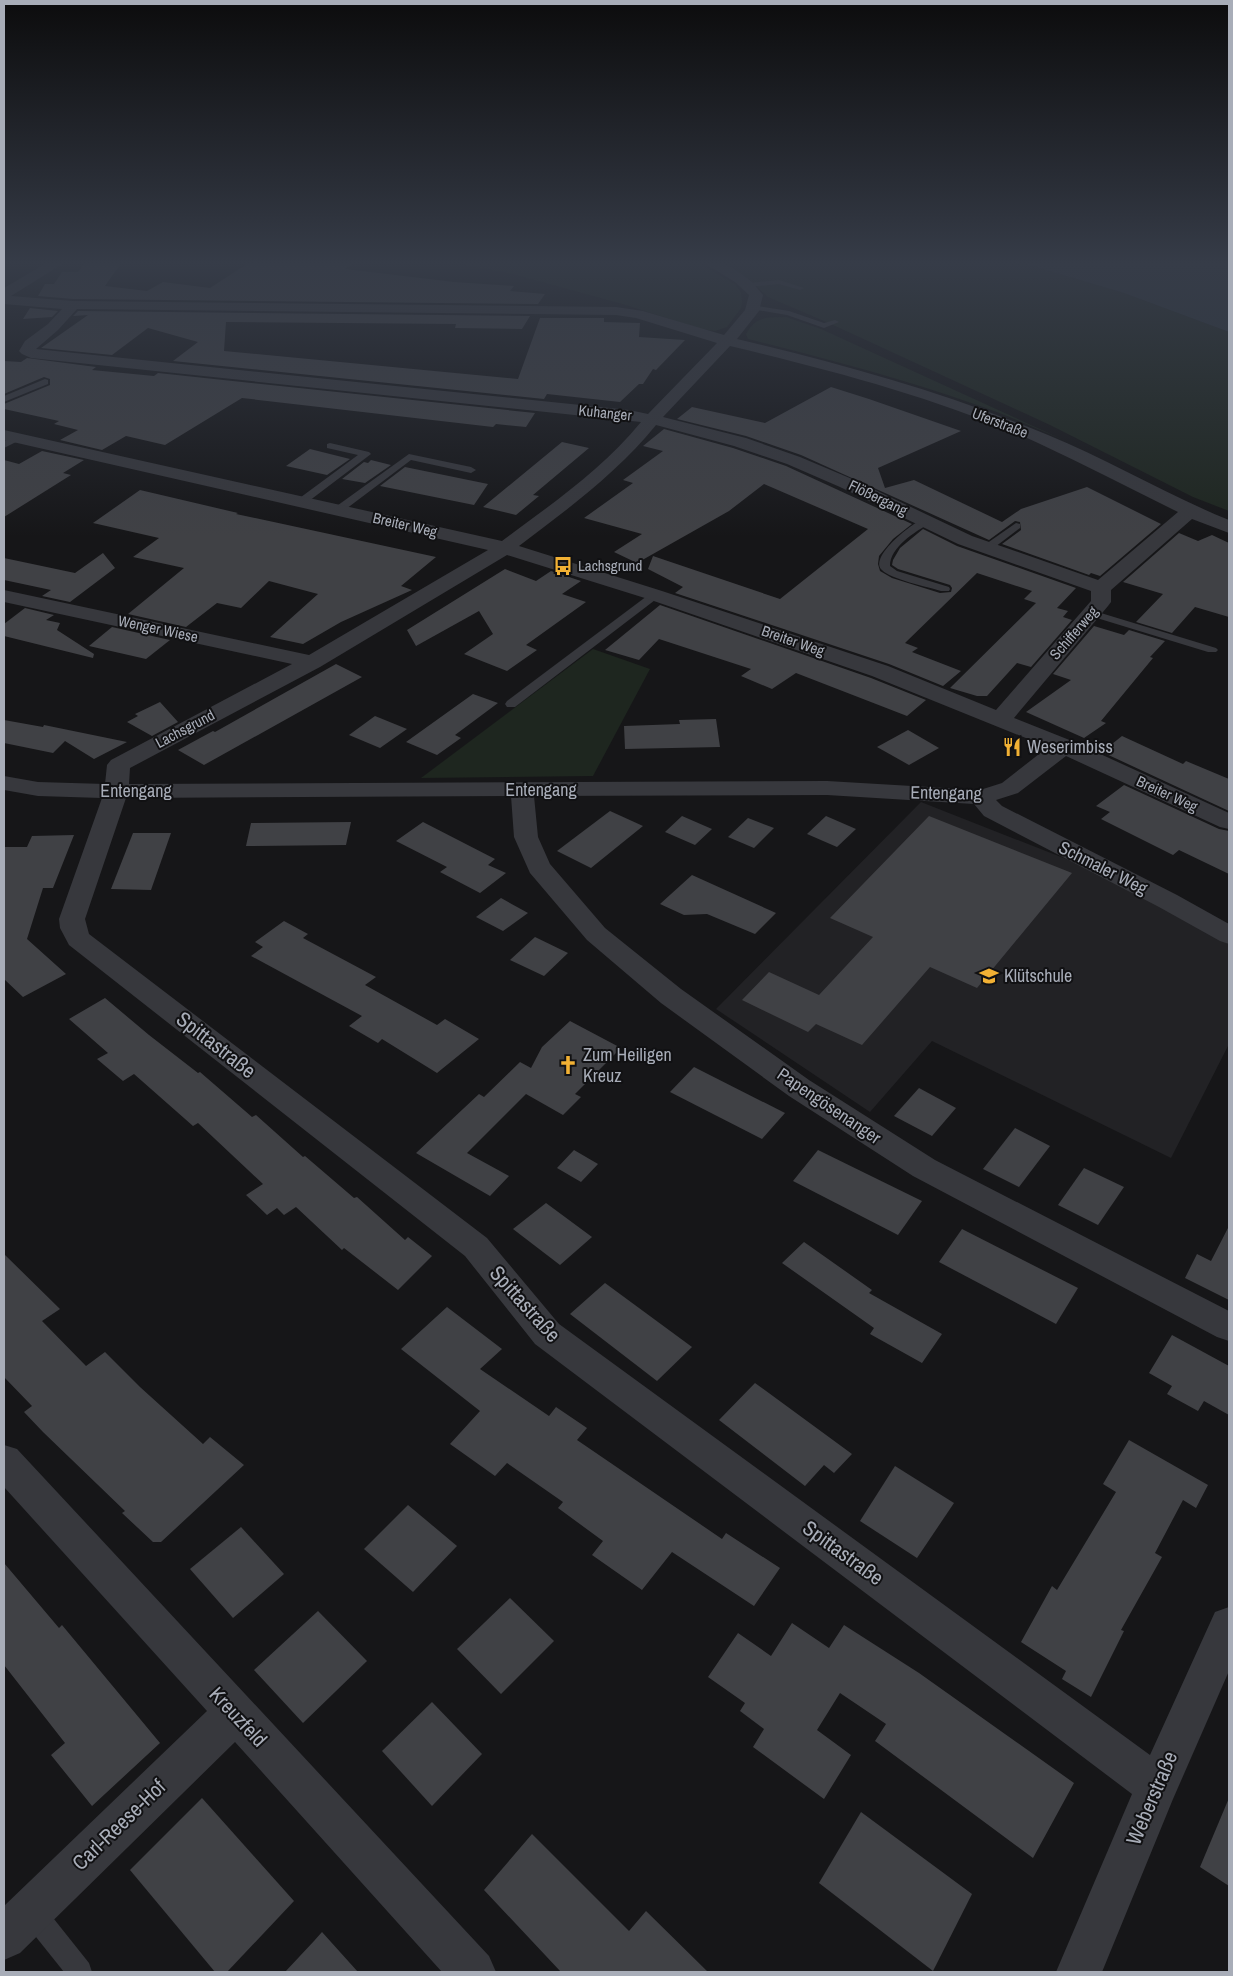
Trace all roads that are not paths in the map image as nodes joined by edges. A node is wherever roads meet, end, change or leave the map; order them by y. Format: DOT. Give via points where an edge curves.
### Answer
graph roads {
  1 [pos="31,353"];
  2 [pos="715,353"];
  3 [pos="779,353"];
  4 [pos="46,382"];
  5 [pos="4,399"];
  6 [pos="652,419"];
  7 [pos="8,439"];
  8 [pos="330,446"];
  9 [pos="471,470"];
  10 [pos="301,502"];
  11 [pos="338,510"];
  12 [pos="1190,511"];
  13 [pos="926,521"];
  14 [pos="1016,526"];
  15 [pos="1229,527"];
  16 [pos="505,548"];
  17 [pos="986,548"];
  18 [pos="1101,588"];
  19 [pos="945,589"];
  20 [pos="655,595"];
  21 [pos="4,596"];
  22 [pos="1091,613"];
  23 [pos="1212,650"];
  24 [pos="312,662"];
  25 [pos="510,704"];
  26 [pos="1000,720"];
  27 [pos="1064,746"];
  28 [pos="4,782"];
  29 [pos="522,790"];
  30 [pos="116,791"];
  31 [pos="981,797"];
  32 [pos="1229,822"];
  33 [pos="1229,935"];
  34 [pos="1229,1327"];
  35 [pos="4,1461"];
  36 [pos="1227,1635"];
  37 [pos="235,1713"];
  38 [pos="1157,1786"];
  39 [pos="17,1923"];
  40 [pos="80,1972"];
  41 [pos="473,1972"];
  42 [pos="1079,1972"];
  1 -- 6 [label="street, Kuhanger"];
  2 -- 6 [label="street, Lachsgrund"];
  3 -- 12 [label="street, Uferstraße" via="934,397 1042,439"];
  4 -- 5 [label="lane"];
  6 -- 13 [label="street, Flößergang" via="718,435 800,464"];
  6 -- 16 [label="street, Lachsgrund" via="631,445 584,488"];
  7 -- 10 [label="street, Breiter Weg"];
  8 -- 10 [label="lane" via="366,454"];
  9 -- 11 [label="lane, Breiter Weg" via="409,457"];
  10 -- 11 [label="street, Breiter Weg"];
  11 -- 16 [label="street, Breiter Weg"];
  12 -- 15 [label="street, Uferstraße"];
  12 -- 18 [label="street, Schifferweg"];
  13 -- 17 [label="street, Flößergang"];
  13 -- 19 [label="lane" via="894,544 885,568"];
  14 -- 17 [label="lane"];
  16 -- 20 [label="street, Breiter Weg"];
  16 -- 24 [label="street, Lachsgrund"];
  17 -- 18 [label="street, Flößergang"];
  18 -- 22 [label="street, Schifferweg" via="1101,602"];
  20 -- 25 [label="lane"];
  20 -- 26 [label="street, Breiter Weg" via="880,671"];
  21 -- 24 [label="street, Wenger Wiese"];
  22 -- 23 [label="lane"];
  22 -- 26 [label="street, Schifferweg"];
  24 -- 30 [label="street, Lachsgrund" via="118,765"];
  26 -- 27 [label="street, Breiter Weg"];
  27 -- 31 [label="street, Entengang" via="1010,788"];
  27 -- 32 [label="street, Breiter Weg"];
  28 -- 30 [label="street, Entengang" via="38,789"];
  29 -- 30 [label="street, Entengang"];
  29 -- 31 [label="street, Entengang" via="826,788"];
  29 -- 34 [label="street, Papengösenanger" via="526,837 539,867 596,934 671,996 799,1088 924,1168"];
  30 -- 38 [label="street, Spittastraße" via="72,919 72,928 78,938 476,1247 546,1334"];
  31 -- 33 [label="street, Schmaler Weg" via="993,811"];
  35 -- 37 [label="street, Kreuzfeld"];
  36 -- 38 [label="street, Weberstraße"];
  37 -- 39 [label="street, Carl-Reese-Hof"];
  37 -- 41 [label="street, Kreuzfeld"];
  38 -- 42 [label="street, Weberstraße"];
  39 -- 40 [label="lane"];
}
